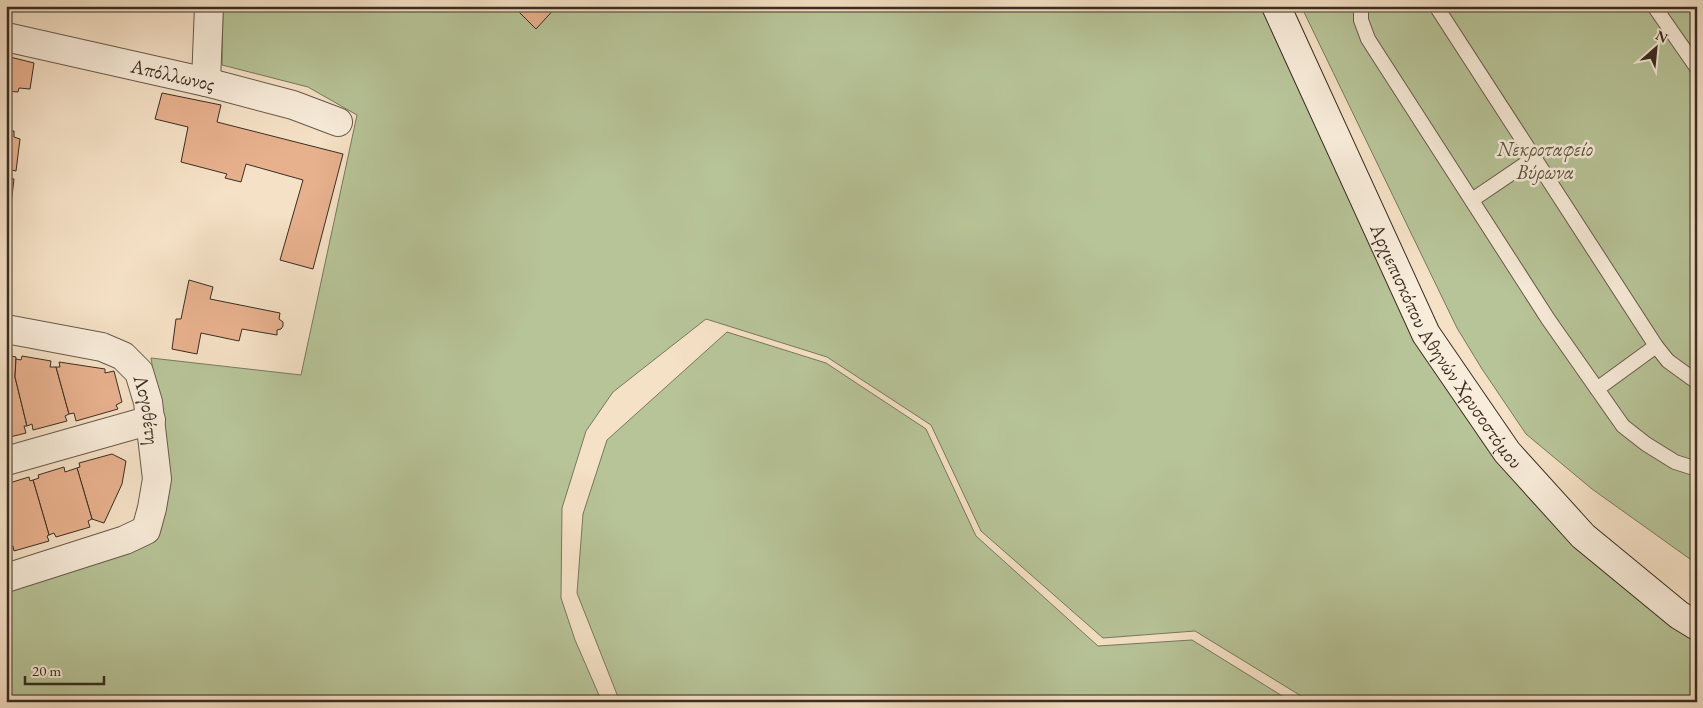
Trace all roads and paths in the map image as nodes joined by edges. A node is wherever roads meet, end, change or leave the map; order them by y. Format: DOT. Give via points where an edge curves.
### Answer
graph roads {
  1 [pos="209,6"];
  2 [pos="1276,6"];
  3 [pos="1362,6"];
  4 [pos="1436,6"];
  5 [pos="1654,6"];
  6 [pos="6,37"];
  7 [pos="1697,68"];
  8 [pos="206,82"];
  9 [pos="338,122"];
  10 [pos="1534,158"];
  11 [pos="1472,200"];
  12 [pos="6,329"];
  13 [pos="1656,346"];
  14 [pos="1697,382"];
  15 [pos="1596,389"];
  16 [pos="151,420"];
  17 [pos="6,461"];
  18 [pos="1697,469"];
  19 [pos="6,578"];
  20 [pos="1697,626"];
  1 -- 8 [label="street"];
  2 -- 20 [label="street, Αρχιεπισκόπου Αθηνών Χρυσοστόμου" via="1426,334 1506,452 1583,536 1679,615"];
  3 -- 11 [label="lane" via="1361,20 1368,39"];
  4 -- 10 [label="lane"];
  5 -- 7 [label="lane"];
  6 -- 8 [label="street, Απόλλωνος"];
  8 -- 9 [label="street, Απόλλωνος" via="293,105"];
  10 -- 11 [label="lane"];
  10 -- 13 [label="lane"];
  11 -- 15 [label="lane"];
  12 -- 16 [label="street, Λογοθέτη" via="102,346 123,356 139,372"];
  13 -- 14 [label="lane" via="1668,361"];
  13 -- 15 [label="lane"];
  15 -- 18 [label="lane" via="1623,426 1675,462"];
  16 -- 17 [label="street"];
  16 -- 19 [label="street, Λογοθέτη" via="157,479 146,530 125,540"];
}
